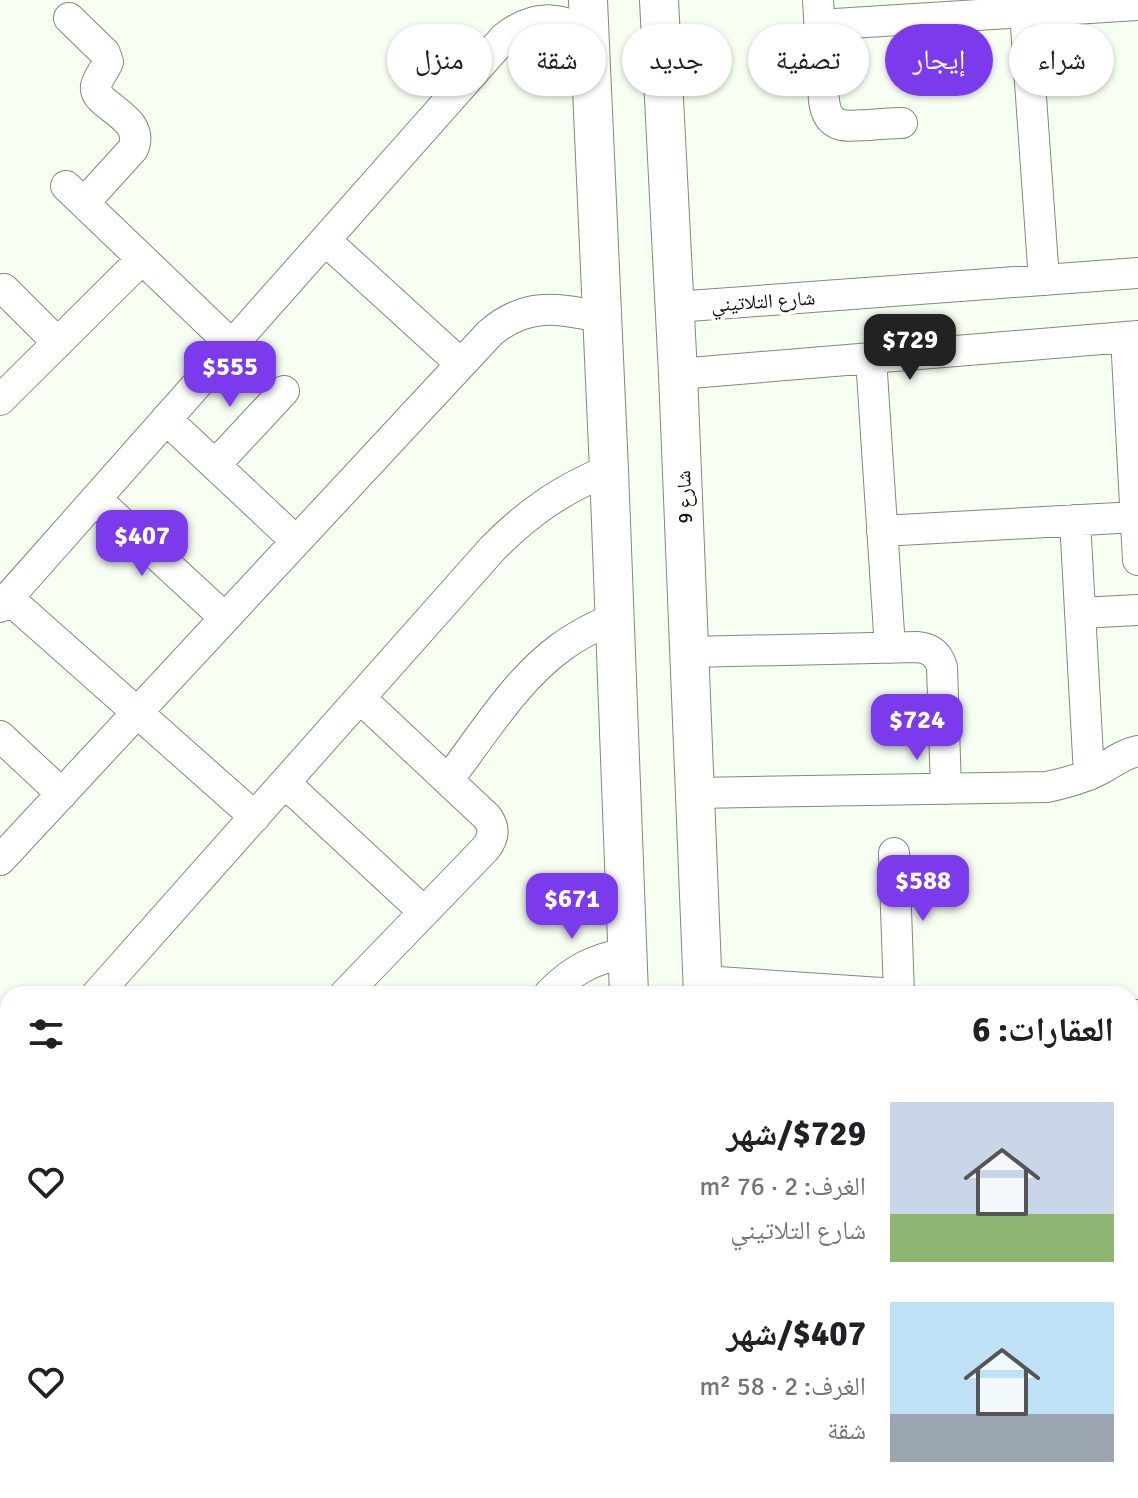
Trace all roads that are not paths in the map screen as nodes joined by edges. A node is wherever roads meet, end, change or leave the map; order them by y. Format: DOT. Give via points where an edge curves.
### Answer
graph roads {
  1 [pos="659,0"];
  2 [pos="1138,5"];
  3 [pos="819,12"];
  4 [pos="1025,12"];
  5 [pos="589,16"];
  6 [pos="69,18"];
  7 [pos="902,123"];
  8 [pos="325,240"];
  9 [pos="142,259"];
  10 [pos="1138,273"];
  11 [pos="1044,280"];
  12 [pos="4,289"];
  13 [pos="675,307"];
  14 [pos="602,317"];
  15 [pos="1132,337"];
  16 [pos="58,343"];
  17 [pos="232,345"];
  18 [pos="871,358"];
  19 [pos="461,364"];
  20 [pos="678,374"];
  21 [pos="284,391"];
  22 [pos="0,400"];
  23 [pos="166,419"];
  24 [pos="215,465"];
  25 [pos="609,470"];
  26 [pos="96,499"];
  27 [pos="1136,517"];
  28 [pos="1075,520"];
  29 [pos="882,531"];
  30 [pos="296,541"];
  31 [pos="1138,560"];
  32 [pos="4,602"];
  33 [pos="1138,610"];
  34 [pos="1080,613"];
  35 [pos="225,618"];
  36 [pos="614,618"];
  37 [pos="890,648"];
  38 [pos="690,652"];
  39 [pos="360,698"];
  40 [pos="137,712"];
  41 [pos="0,736"];
  42 [pos="1138,751"];
  43 [pos="1089,775"];
  44 [pos="448,780"];
  45 [pos="285,783"];
  46 [pos="946,789"];
  47 [pos="696,793"];
  48 [pos="62,794"];
  49 [pos="255,817"];
  50 [pos="894,853"];
  51 [pos="0,860"];
  52 [pos="424,912"];
  53 [pos="628,953"];
  54 [pos="104,986"];
  55 [pos="353,986"];
  56 [pos="558,986"];
  57 [pos="629,986"];
  58 [pos="703,986"];
  59 [pos="898,986"];
  1 -- 13 [label="main road, شارع 9"];
  2 -- 4 [label="street"];
  3 -- 4 [label="street"];
  3 -- 7 [label="street" via="827,116 845,127"];
  4 -- 11 [label="street"];
  5 -- 8 [label="street" via="568,23 534,21 504,38"];
  5 -- 14 [label="main road"];
  6 -- 9 [label="street" via="105,53 108,62 96,91 136,135 133,149 75,195"];
  8 -- 17 [label="street"];
  8 -- 19 [label="street"];
  9 -- 16 [label="street"];
  9 -- 17 [label="street"];
  10 -- 11 [label="street, شارع التلاتيني"];
  11 -- 13 [label="street, شارع التلاتيني"];
  12 -- 16 [label="street"];
  13 -- 20 [label="main road, شارع 9"];
  14 -- 19 [label="street" via="544,309 515,316 501,323"];
  14 -- 25 [label="main road"];
  15 -- 18 [label="street"];
  15 -- 27 [label="street"];
  16 -- 22 [label="street"];
  17 -- 23 [label="street"];
  18 -- 20 [label="street"];
  18 -- 29 [label="street"];
  19 -- 30 [label="street"];
  20 -- 38 [label="main road, شارع 9"];
  21 -- 24 [label="street"];
  23 -- 24 [label="street"];
  23 -- 26 [label="street"];
  24 -- 30 [label="street"];
  25 -- 36 [label="main road"];
  25 -- 39 [label="street" via="558,494 513,528"];
  26 -- 32 [label="street"];
  26 -- 35 [label="street"];
  27 -- 28 [label="street"];
  27 -- 31 [label="street"];
  28 -- 29 [label="street"];
  28 -- 34 [label="street"];
  29 -- 37 [label="street"];
  30 -- 35 [label="street"];
  32 -- 40 [label="street"];
  33 -- 34 [label="street"];
  34 -- 43 [label="street"];
  35 -- 40 [label="street"];
  36 -- 44 [label="street" via="585,631 536,668"];
  36 -- 53 [label="main road"];
  37 -- 38 [label="street"];
  37 -- 46 [label="street" via="924,648 940,660"];
  38 -- 47 [label="main road, شارع 9"];
  39 -- 44 [label="street"];
  39 -- 45 [label="street"];
  40 -- 48 [label="street"];
  40 -- 49 [label="street"];
  41 -- 48 [label="street"];
  42 -- 43 [label="street"];
  43 -- 46 [label="street" via="1047,787"];
  44 -- 52 [label="street" via="487,817 492,837"];
  45 -- 49 [label="street"];
  45 -- 52 [label="street"];
  46 -- 47 [label="street"];
  47 -- 58 [label="main road, شارع 9"];
  48 -- 51 [label="street"];
  49 -- 54 [label="street"];
  50 -- 59 [label="street"];
  52 -- 55 [label="street"];
  53 -- 56 [label="street" via="577,969"];
  53 -- 57 [label="main road"];
}
